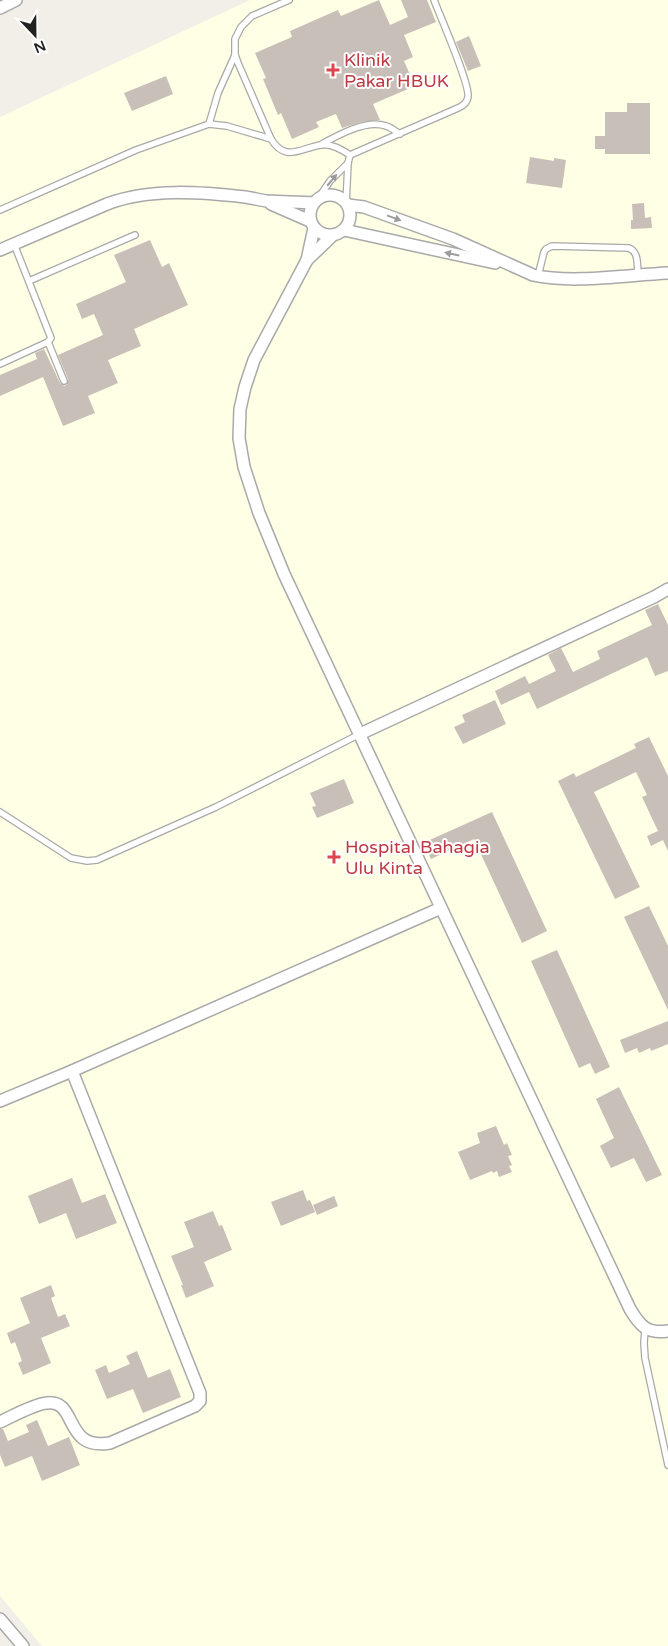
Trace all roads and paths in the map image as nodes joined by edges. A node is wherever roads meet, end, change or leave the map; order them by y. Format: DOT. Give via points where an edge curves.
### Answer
graph roads {
  1 [pos="16,0"];
  2 [pos="289,0"];
  3 [pos="434,0"];
  4 [pos="0,8"];
  5 [pos="236,55"];
  6 [pos="209,124"];
  7 [pos="400,134"];
  8 [pos="271,139"];
  9 [pos="322,144"];
  10 [pos="350,155"];
  11 [pos="348,163"];
  12 [pos="265,201"];
  13 [pos="315,201"];
  14 [pos="347,205"];
  15 [pos="0,210"];
  16 [pos="312,224"];
  17 [pos="344,230"];
  18 [pos="135,235"];
  19 [pos="332,236"];
  20 [pos="14,244"];
  21 [pos="0,250"];
  22 [pos="307,260"];
  23 [pos="517,267"];
  24 [pos="668,267"];
  25 [pos="668,273"];
  26 [pos="638,274"];
  27 [pos="652,274"];
  28 [pos="538,276"];
  29 [pos="29,281"];
  30 [pos="48,342"];
  31 [pos="0,364"];
  32 [pos="64,381"];
  33 [pos="668,588"];
  34 [pos="360,734"];
  35 [pos="0,812"];
  36 [pos="441,908"];
  37 [pos="72,1071"];
  38 [pos="0,1101"];
  39 [pos="645,1329"];
  40 [pos="668,1331"];
  41 [pos="0,1422"];
  42 [pos="668,1465"];
  43 [pos="0,1619"];
  44 [pos="23,1646"];
  1 -- 4 [label="street"];
  2 -- 5 [label="lane" via="246,21 235,39"];
  3 -- 7 [label="lane" via="464,79 468,100 458,108"];
  5 -- 6 [label="lane" via="218,93"];
  5 -- 8 [label="lane"];
  6 -- 8 [label="lane"];
  6 -- 15 [label="lane" via="136,150"];
  7 -- 9 [label="lane" via="386,125 368,124 341,133"];
  7 -- 10 [label="lane"];
  8 -- 9 [label="lane" via="274,145 289,153"];
  9 -- 10 [label="lane"];
  10 -- 11 [label="lane"];
  13 -- 11 [label="lane, one-way"];
  11 -- 14 [label="lane"];
  12 -- 13 [label="street"];
  12 -- 16 [label="street"];
  12 -- 20 [label="street" via="205,194 141,194 114,201"];
  13 -- 14 [label="street" via="332,195"];
  13 -- 16 [label="street" via="311,209"];
  14 -- 17 [label="street" via="350,218"];
  14 -- 23 [label="street, one-way" via="364,207 453,239"];
  16 -- 19 [label="street" via="318,232"];
  16 -- 22 [label="street"];
  17 -- 19 [label="street"];
  23 -- 17 [label="street, one-way"];
  18 -- 29 [label="lane"];
  19 -- 22 [label="street"];
  20 -- 21 [label="street"];
  20 -- 29 [label="lane"];
  22 -- 34 [label="street" via="254,360 240,409 239,438 259,513 284,574"];
  23 -- 28 [label="street"];
  24 -- 27 [label="street"];
  25 -- 27 [label="street"];
  26 -- 27 [label="street"];
  26 -- 28 [label="street" via="564,279"];
  26 -- 28 [label="lane" via="635,252 629,248 552,246 544,252"];
  29 -- 30 [label="lane" via="51,335"];
  30 -- 31 [label="lane"];
  30 -- 32 [label="lane"];
  33 -- 34 [label="street"];
  34 -- 35 [label="lane" via="216,807 97,860 71,858"];
  34 -- 36 [label="street"];
  36 -- 37 [label="street"];
  36 -- 39 [label="street" via="630,1309"];
  37 -- 38 [label="street"];
  37 -- 41 [label="street" via="200,1394 200,1401 110,1443 92,1444 79,1436 65,1410 54,1403 42,1404"];
  39 -- 40 [label="street"];
  39 -- 42 [label="lane" via="645,1358"];
  43 -- 44 [label="street"];
}
